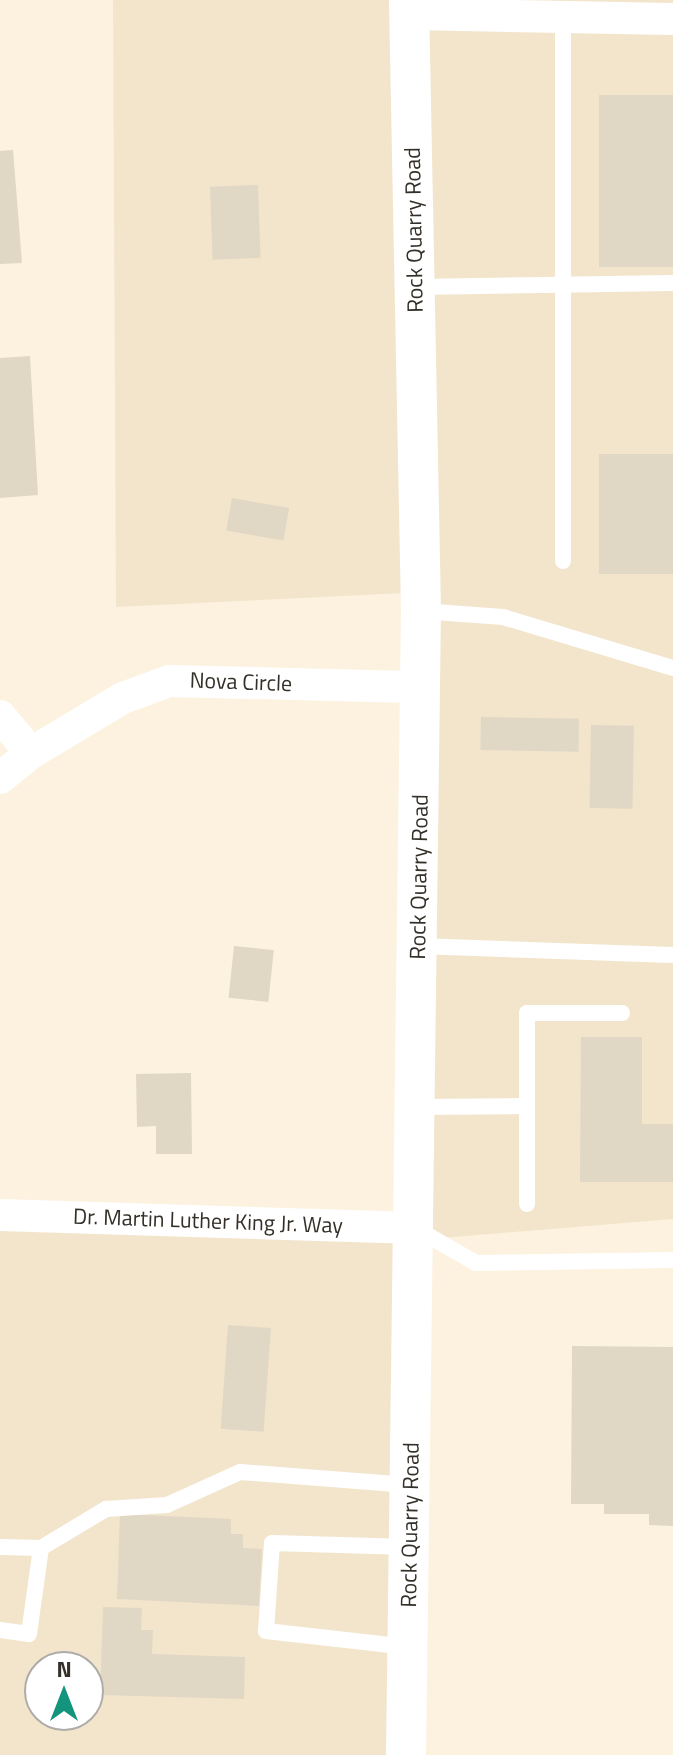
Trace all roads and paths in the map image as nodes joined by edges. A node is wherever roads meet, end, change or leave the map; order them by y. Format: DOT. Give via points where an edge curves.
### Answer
graph roads {
  1 [pos="410,7"];
  2 [pos="563,17"];
  3 [pos="673,19"];
  4 [pos="673,283"];
  5 [pos="561,285"];
  6 [pos="415,287"];
  7 [pos="563,561"];
  8 [pos="421,611"];
  9 [pos="673,668"];
  10 [pos="420,687"];
  11 [pos="0,716"];
  12 [pos="31,753"];
  13 [pos="0,778"];
  14 [pos="418,946"];
  15 [pos="673,955"];
  16 [pos="622,1013"];
  17 [pos="527,1106"];
  18 [pos="417,1107"];
  19 [pos="527,1204"];
  20 [pos="0,1215"];
  21 [pos="415,1228"];
  22 [pos="673,1260"];
  23 [pos="411,1485"];
  24 [pos="0,1547"];
  25 [pos="409,1547"];
  26 [pos="41,1548"];
  27 [pos="0,1630"];
  28 [pos="408,1647"];
  29 [pos="406,1755"];
  1 -- 2 [label="street"];
  1 -- 6 [label="street, Rock Quarry Road"];
  2 -- 3 [label="street"];
  2 -- 5 [label="lane"];
  4 -- 5 [label="lane"];
  5 -- 6 [label="lane"];
  5 -- 7 [label="lane"];
  6 -- 8 [label="street, Rock Quarry Road"];
  8 -- 9 [label="lane" via="503,617"];
  8 -- 10 [label="street, Rock Quarry Road"];
  10 -- 12 [label="street, Nova Circle" via="169,681 123,698"];
  10 -- 14 [label="street, Rock Quarry Road"];
  11 -- 12 [label="street"];
  12 -- 13 [label="street, Nova Circle"];
  14 -- 15 [label="lane"];
  14 -- 18 [label="street, Rock Quarry Road"];
  16 -- 17 [label="lane" via="527,1013"];
  17 -- 18 [label="lane"];
  17 -- 19 [label="lane"];
  18 -- 21 [label="street, Rock Quarry Road"];
  20 -- 21 [label="street, Dr. Martin Luther King Jr. Way"];
  21 -- 22 [label="lane" via="476,1263"];
  21 -- 23 [label="street, Rock Quarry Road"];
  23 -- 25 [label="street, Rock Quarry Road"];
  23 -- 26 [label="lane" via="240,1472 167,1505 106,1509"];
  24 -- 26 [label="lane"];
  25 -- 28 [label="street, Rock Quarry Road"];
  25 -- 28 [label="lane" via="272,1543 266,1631"];
  26 -- 27 [label="lane" via="29,1634"];
  28 -- 29 [label="street, Rock Quarry Road"];
}
